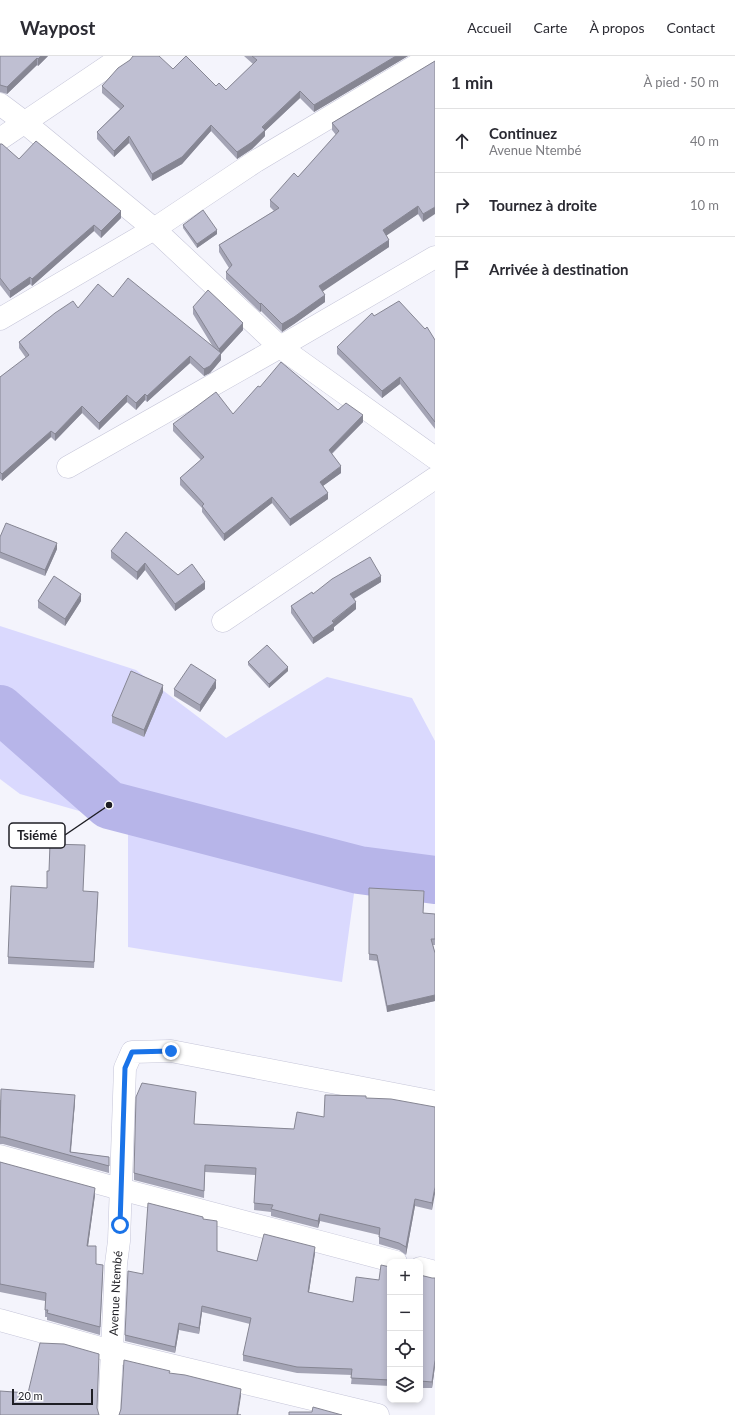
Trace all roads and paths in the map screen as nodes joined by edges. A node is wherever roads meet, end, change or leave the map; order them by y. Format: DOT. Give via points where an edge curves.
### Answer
graph roads {
  1 [pos="123,56"];
  2 [pos="432,56"];
  3 [pos="0,104"];
  4 [pos="24,122"];
  5 [pos="0,139"];
  6 [pos="154,229"];
  7 [pos="435,257"];
  8 [pos="0,319"];
  9 [pos="280,347"];
  10 [pos="435,458"];
  11 [pos="68,468"];
  12 [pos="435,478"];
  13 [pos="223,621"];
  14 [pos="435,1102"];
  15 [pos="0,1156"];
  16 [pos="120,1189"];
  17 [pos="387,1260"];
  18 [pos="423,1269"];
  19 [pos="435,1272"];
  20 [pos="0,1320"];
  21 [pos="112,1351"];
  22 [pos="109,1415"];
  23 [pos="378,1415"];
  1 -- 4 [label="street"];
  2 -- 6 [label="street" via="256,161"];
  3 -- 4 [label="street"];
  4 -- 5 [label="street"];
  4 -- 6 [label="street"];
  6 -- 8 [label="street"];
  6 -- 9 [label="street"];
  7 -- 9 [label="street"];
  9 -- 10 [label="street"];
  9 -- 11 [label="street"];
  12 -- 13 [label="street"];
  14 -- 16 [label="street, Avenue Ntembé" via="171,1051 132,1052 125,1068"];
  15 -- 16 [label="street"];
  16 -- 17 [label="street"];
  16 -- 21 [label="street, Avenue Ntembé"];
  18 -- 19 [label="street"];
  20 -- 21 [label="street"];
  21 -- 22 [label="street, Avenue Ntembé"];
  21 -- 23 [label="street"];
}
